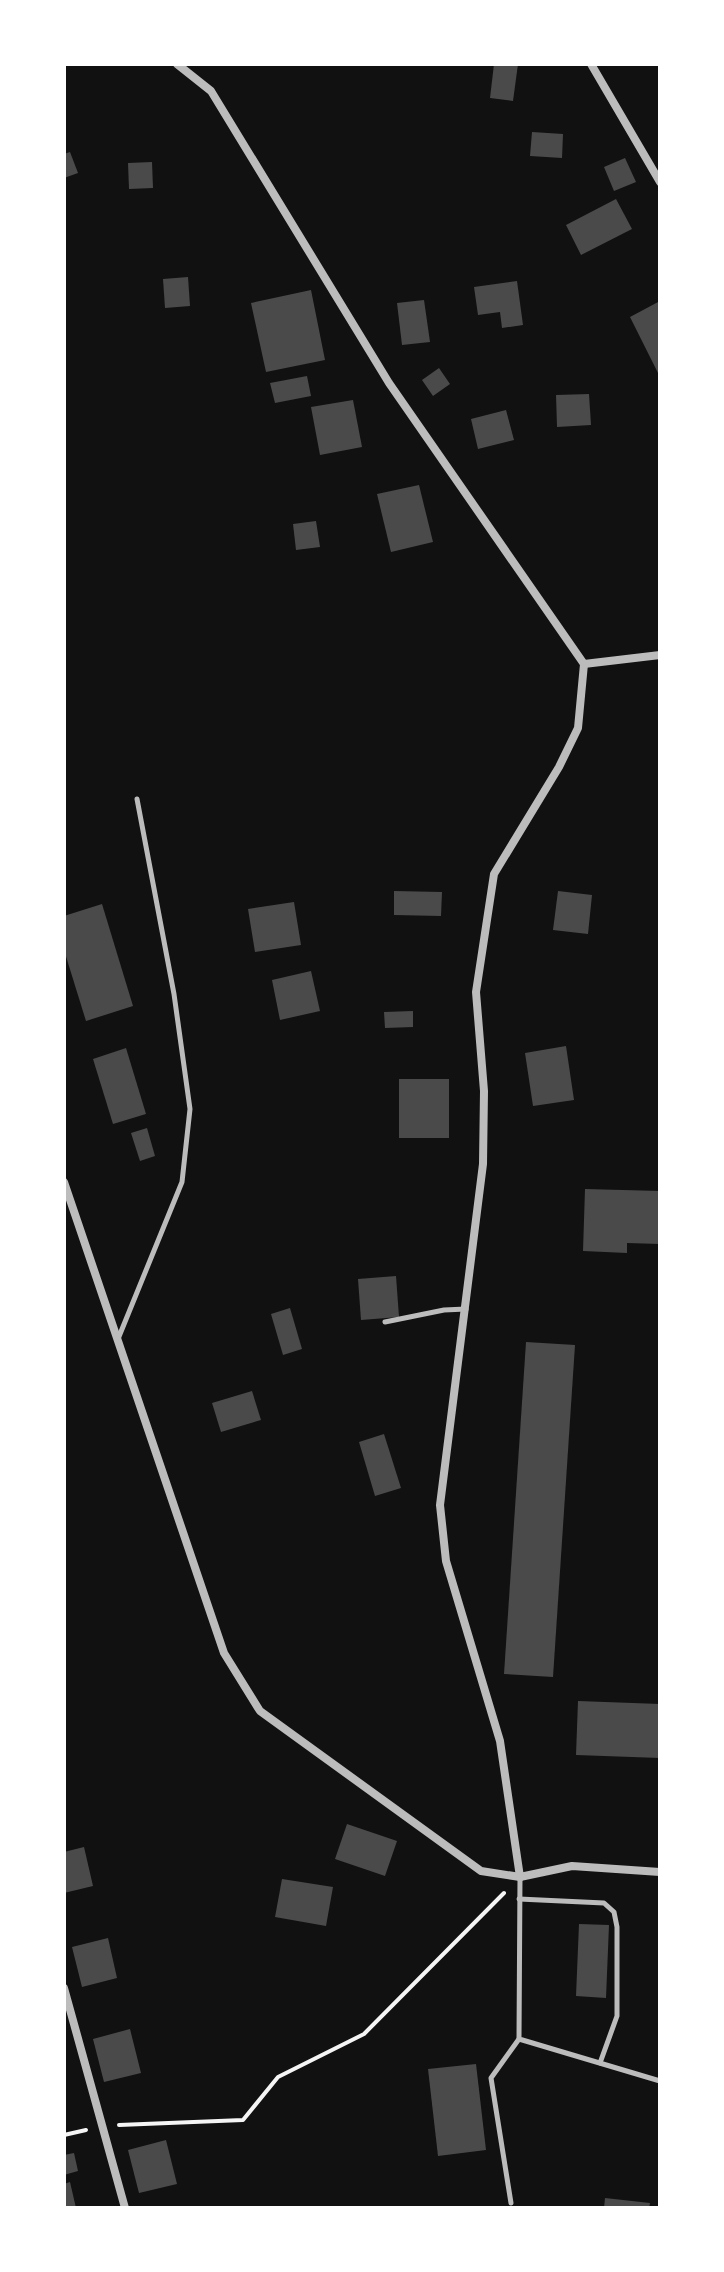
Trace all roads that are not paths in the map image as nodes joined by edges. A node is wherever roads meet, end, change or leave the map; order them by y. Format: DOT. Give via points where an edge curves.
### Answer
graph roads {
  1 [pos="177,64"];
  2 [pos="591,64"];
  3 [pos="660,182"];
  4 [pos="660,655"];
  5 [pos="584,664"];
  6 [pos="137,799"];
  7 [pos="64,1182"];
  8 [pos="466,1309"];
  9 [pos="385,1322"];
  10 [pos="118,1339"];
  11 [pos="660,1872"];
  12 [pos="520,1877"];
  13 [pos="519,1899"];
  14 [pos="64,1988"];
  15 [pos="519,2039"];
  16 [pos="600,2063"];
  17 [pos="660,2081"];
  18 [pos="511,2203"];
  19 [pos="125,2208"];
  1 -- 5 [label="street" via="211,91 389,383"];
  2 -- 3 [label="street"];
  4 -- 5 [label="street"];
  5 -- 8 [label="street" via="578,728 494,874 476,992 483,1164"];
  6 -- 10 [label="lane" via="190,1109 182,1182"];
  7 -- 10 [label="street"];
  8 -- 9 [label="lane"];
  8 -- 12 [label="street" via="440,1505 446,1561 500,1741"];
  10 -- 12 [label="street" via="224,1653 260,1711 481,1871"];
  11 -- 12 [label="street" via="572,1866"];
  12 -- 13 [label="lane"];
  13 -- 15 [label="lane"];
  13 -- 16 [label="lane" via="604,1903 614,1912 617,2016"];
  14 -- 19 [label="street"];
  15 -- 16 [label="lane"];
  15 -- 18 [label="lane" via="491,2078"];
  16 -- 17 [label="lane"];
}
